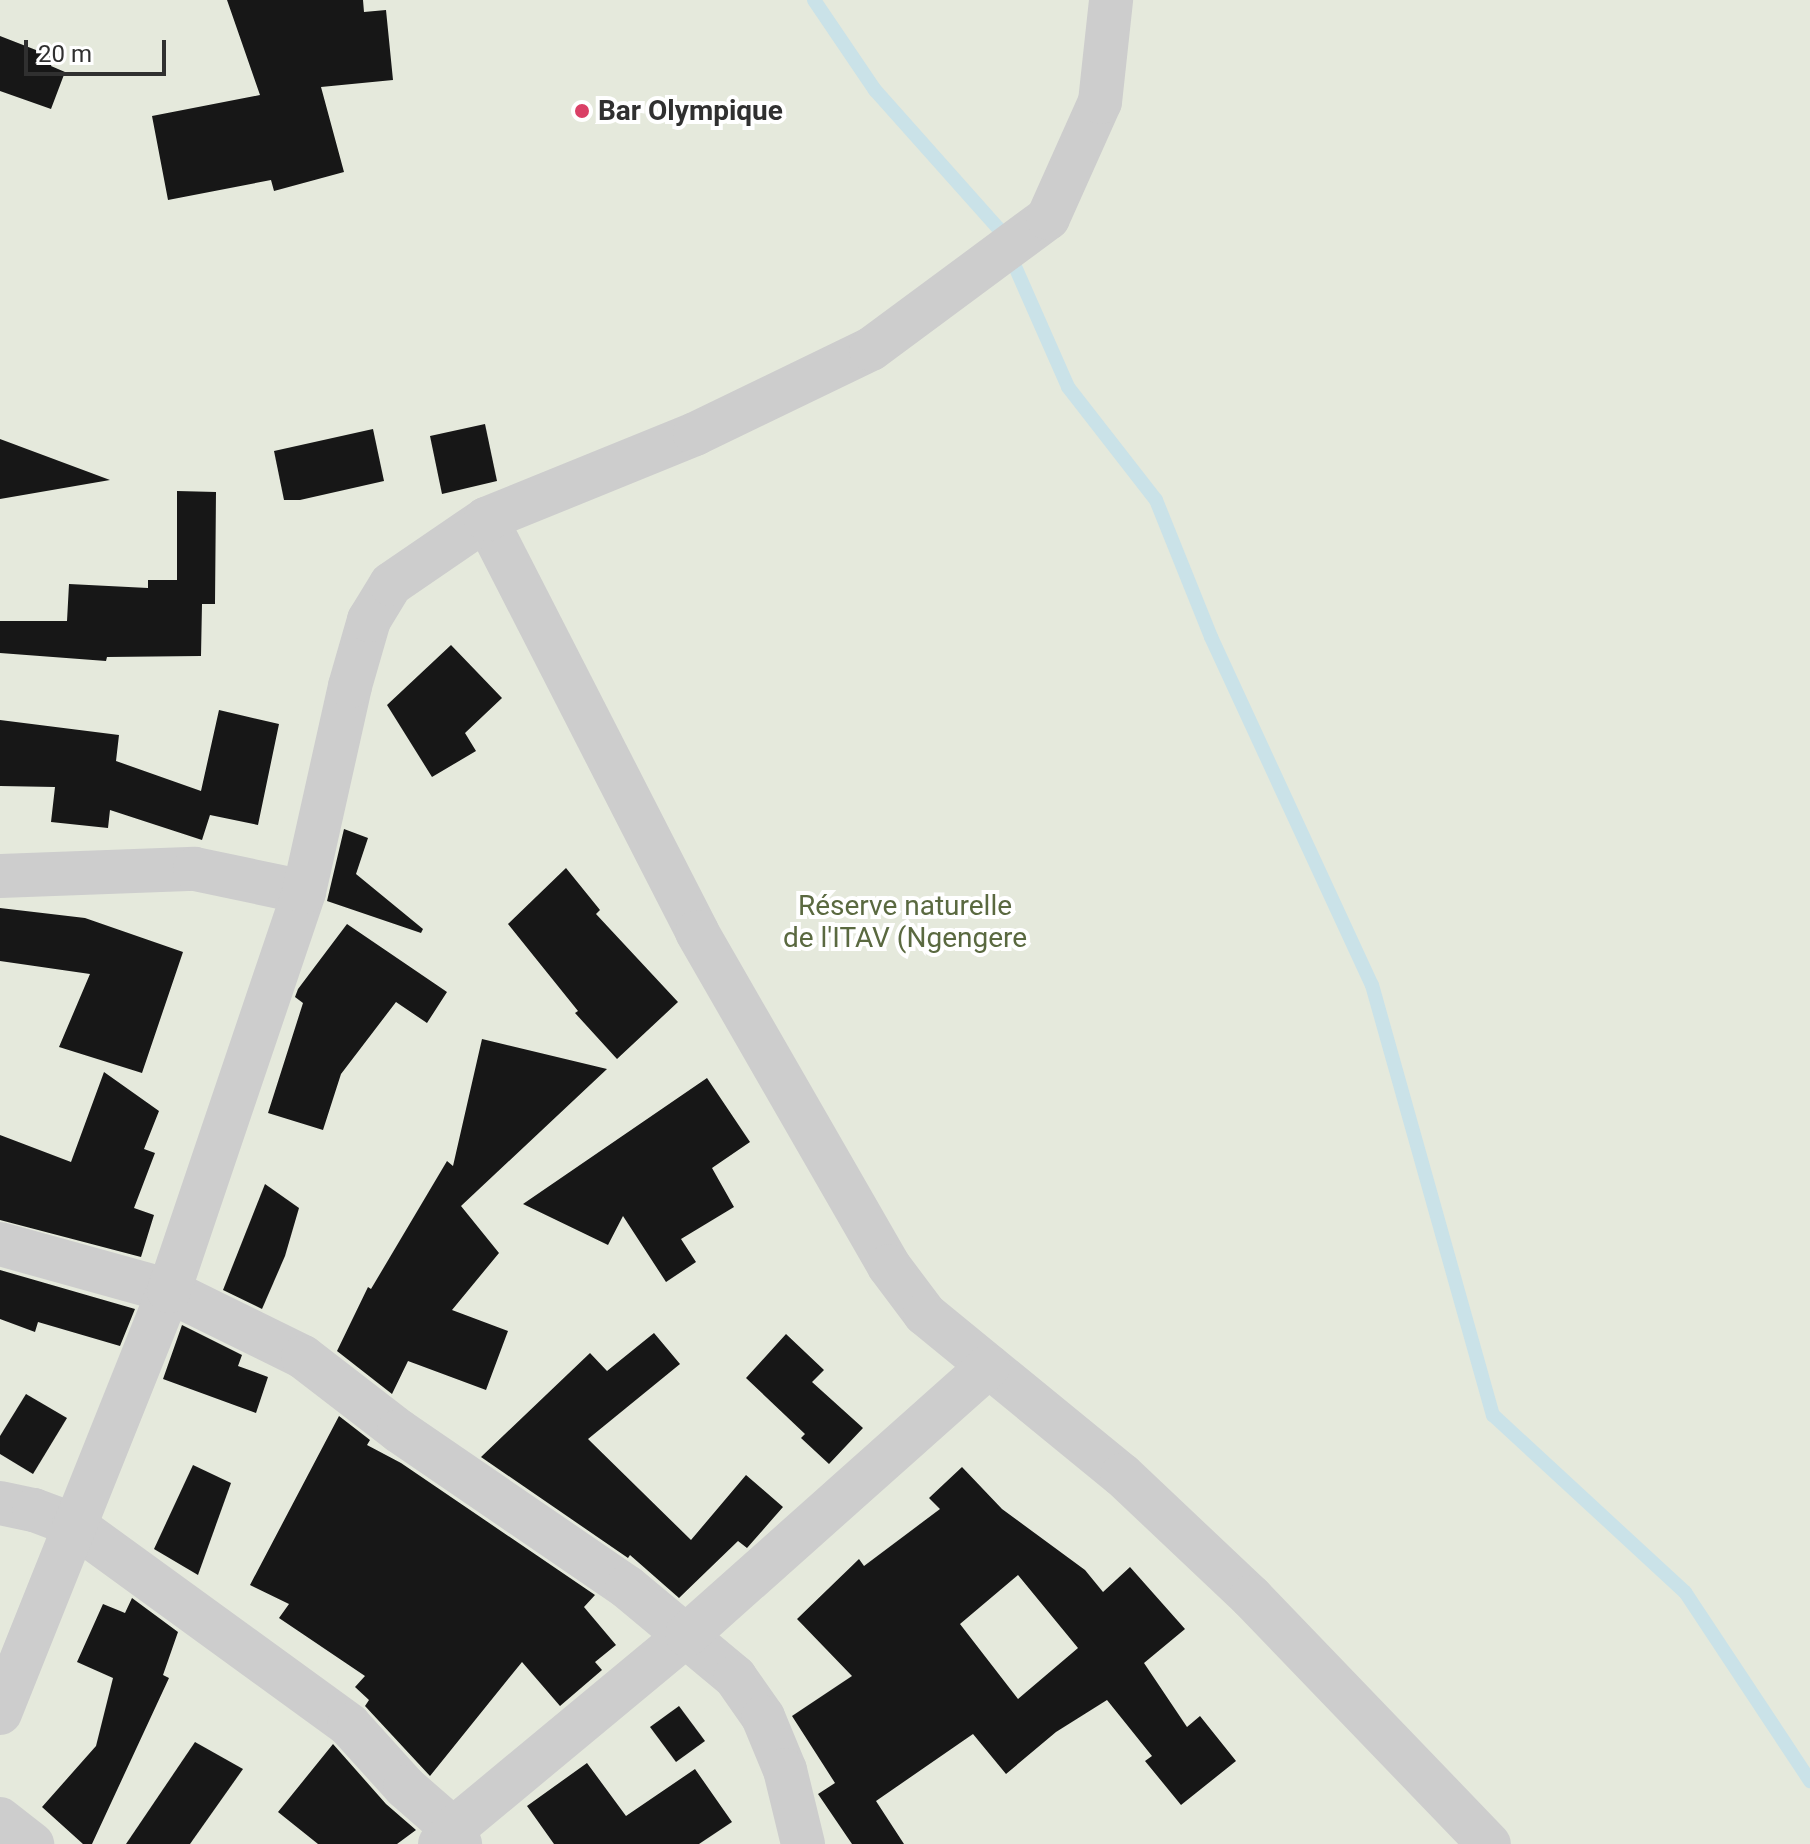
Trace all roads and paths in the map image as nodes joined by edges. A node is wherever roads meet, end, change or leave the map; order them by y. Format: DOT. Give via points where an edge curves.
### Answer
graph roads {
  1 [pos="1111,0"];
  2 [pos="486,519"];
  3 [pos="0,876"];
  4 [pos="304,892"];
  5 [pos="0,1244"];
  6 [pos="169,1291"];
  7 [pos="989,1366"];
  8 [pos="0,1503"];
  9 [pos="74,1525"];
  10 [pos="687,1635"];
  11 [pos="0,1713"];
  12 [pos="0,1819"];
  13 [pos="451,1839"];
  14 [pos="32,1844"];
  15 [pos="803,1844"];
  16 [pos="1489,1844"];
  1 -- 2 [label="street" via="1100,102 1048,218 871,349 695,434"];
  2 -- 4 [label="street" via="391,584 369,620"];
  2 -- 7 [label="street" via="697,932 889,1266 925,1314"];
  3 -- 4 [label="street" via="195,869"];
  4 -- 6 [label="street"];
  5 -- 6 [label="street"];
  6 -- 9 [label="street"];
  6 -- 10 [label="street" via="303,1357"];
  7 -- 10 [label="street"];
  7 -- 16 [label="street" via="1122,1475 1251,1597"];
  8 -- 9 [label="street"];
  9 -- 11 [label="street"];
  9 -- 13 [label="street" via="349,1725"];
  10 -- 13 [label="street"];
  10 -- 15 [label="street" via="735,1677 763,1717 785,1770"];
  12 -- 14 [label="street"];
}
